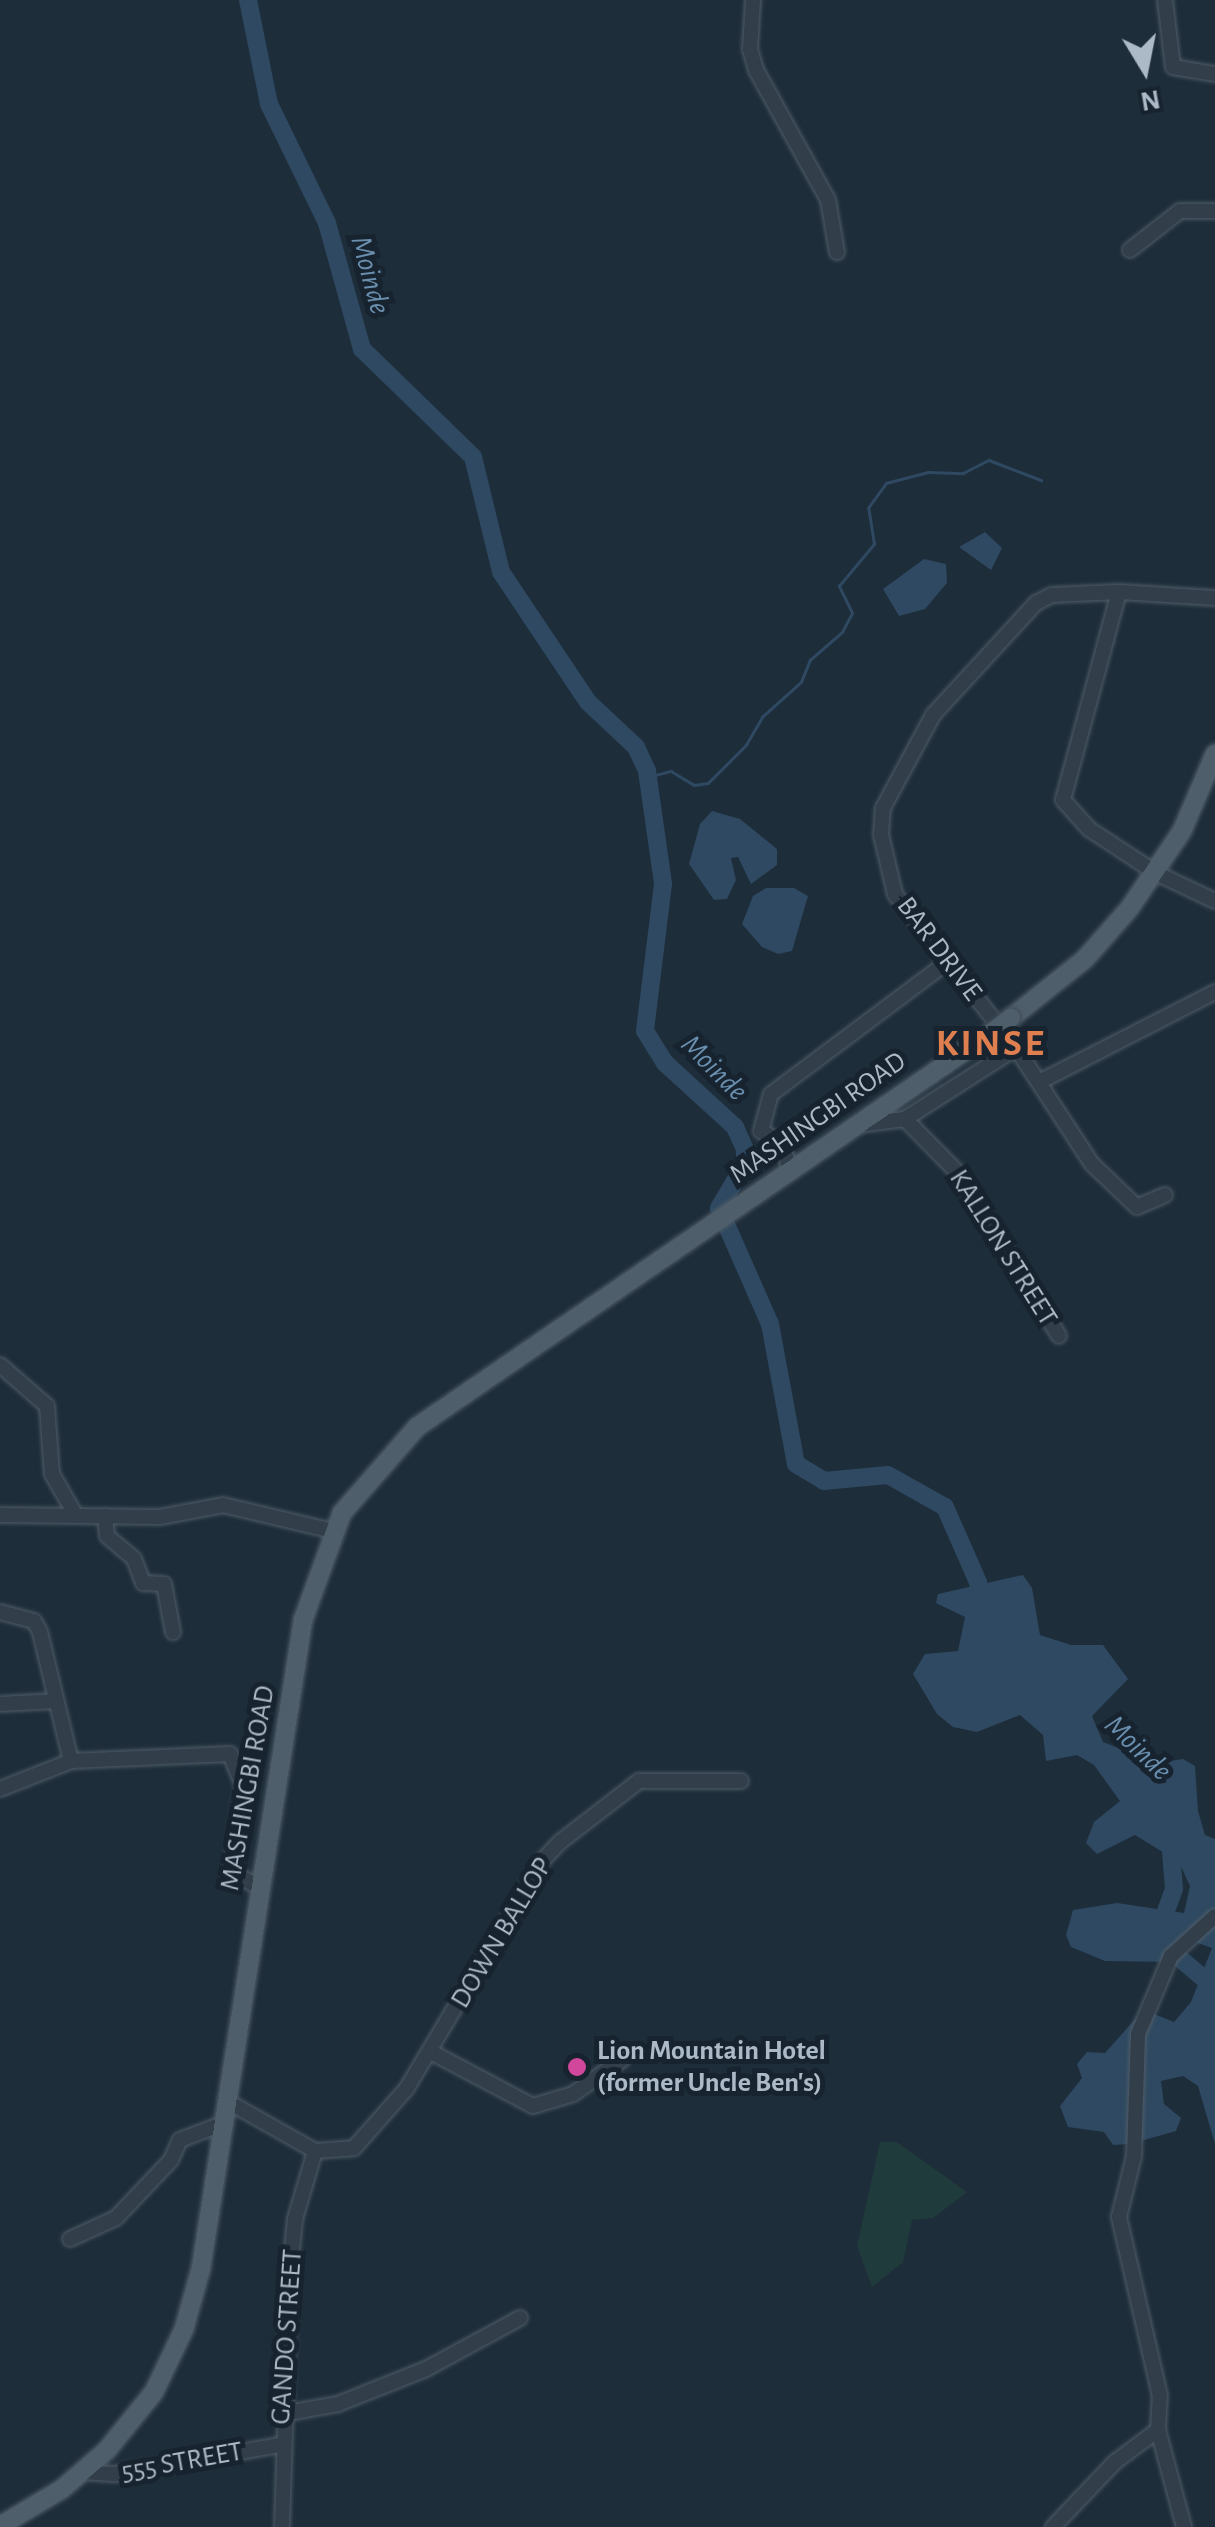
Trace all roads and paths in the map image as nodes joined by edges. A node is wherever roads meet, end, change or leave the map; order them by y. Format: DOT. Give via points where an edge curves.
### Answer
graph roads {
  1 [pos="753,0"];
  2 [pos="1165,0"];
  3 [pos="1215,74"];
  4 [pos="1215,211"];
  5 [pos="1130,250"];
  6 [pos="837,252"];
  7 [pos="1119,592"];
  8 [pos="1215,598"];
  9 [pos="1215,754"];
  10 [pos="1156,873"];
  11 [pos="1215,901"];
  12 [pos="945,964"];
  13 [pos="1215,992"];
  14 [pos="1016,1048"];
  15 [pos="1039,1082"];
  16 [pos="905,1119"];
  17 [pos="857,1126"];
  18 [pos="790,1170"];
  19 [pos="1166,1196"];
  20 [pos="1059,1336"];
  21 [pos="0,1365"];
  22 [pos="75,1514"];
  23 [pos="0,1515"];
  24 [pos="106,1516"];
  25 [pos="332,1531"];
  26 [pos="0,1612"];
  27 [pos="173,1632"];
  28 [pos="56,1701"];
  29 [pos="0,1704"];
  30 [pos="70,1760"];
  31 [pos="741,1782"];
  32 [pos="0,1788"];
  33 [pos="259,1888"];
  34 [pos="1215,1916"];
  35 [pos="431,2052"];
  36 [pos="623,2059"];
  37 [pos="225,2100"];
  38 [pos="219,2125"];
  39 [pos="315,2151"];
  40 [pos="70,2239"];
  41 [pos="520,2318"];
  42 [pos="282,2414"];
  43 [pos="1158,2430"];
  44 [pos="280,2446"];
  45 [pos="83,2472"];
  46 [pos="0,2526"];
  47 [pos="282,2527"];
  48 [pos="1053,2527"];
  49 [pos="1184,2527"];
  1 -- 6 [label="street" via="750,48 756,70 828,200"];
  2 -- 3 [label="street" via="1173,67 1188,75"];
  4 -- 5 [label="street" via="1180,211"];
  7 -- 8 [label="street, BAR DRIVE"];
  7 -- 10 [label="street" via="1063,800 1088,829"];
  7 -- 12 [label="street, BAR DRIVE" via="1052,596 1018,619 933,715 883,808 881,835 896,894"];
  9 -- 10 [label="main road"];
  10 -- 11 [label="street"];
  10 -- 17 [label="main road, MASHINGBI ROAD, bridge" via="1086,959"];
  12 -- 14 [label="street, BAR DRIVE"];
  12 -- 18 [label="street" via="771,1094 761,1131 782,1144"];
  13 -- 15 [label="street"];
  14 -- 15 [label="street, BAR DRIVE"];
  14 -- 16 [label="street"];
  15 -- 19 [label="street, BAR DRIVE" via="1092,1164 1136,1208"];
  16 -- 17 [label="street"];
  16 -- 20 [label="street, KALLON STREET" via="957,1172"];
  17 -- 18 [label="main road, MASHINGBI ROAD"];
  18 -- 25 [label="main road, MASHINGBI ROAD" via="416,1427"];
  21 -- 22 [label="street" via="46,1406 52,1474"];
  22 -- 23 [label="street"];
  22 -- 24 [label="street"];
  24 -- 25 [label="street" via="160,1517 223,1505"];
  24 -- 27 [label="street" via="107,1536 134,1560 143,1583 164,1584"];
  25 -- 33 [label="main road, MASHINGBI ROAD" via="303,1620"];
  26 -- 28 [label="street" via="34,1621"];
  28 -- 29 [label="street"];
  28 -- 30 [label="street"];
  30 -- 32 [label="street"];
  30 -- 33 [label="street" via="230,1754 244,1786 231,1871"];
  31 -- 35 [label="street, DOWN BALLOP" via="656,1777 590,1816 543,1860"];
  33 -- 37 [label="main road, MASHINGBI ROAD"];
  34 -- 43 [label="street" via="1171,1956 1138,2034 1134,2156 1120,2217 1160,2396"];
  35 -- 36 [label="street" via="533,2106 572,2094"];
  35 -- 39 [label="street, DOWN BALLOP" via="362,2141"];
  37 -- 38 [label="main road, MASHINGBI ROAD"];
  37 -- 39 [label="street"];
  38 -- 40 [label="street" via="180,2140 171,2160 116,2218"];
  38 -- 45 [label="main road, MASHINGBI ROAD" via="201,2268 178,2344 154,2392"];
  39 -- 42 [label="street, GANDO STREET" via="295,2219"];
  41 -- 42 [label="street" via="426,2369 338,2404"];
  42 -- 44 [label="street, GANDO STREET"];
  43 -- 48 [label="street" via="1115,2462"];
  43 -- 49 [label="street"];
  44 -- 45 [label="street, 555 STREET" via="115,2474"];
  44 -- 47 [label="street, GANDO STREET"];
  45 -- 46 [label="main road, MASHINGBI ROAD"];
}
